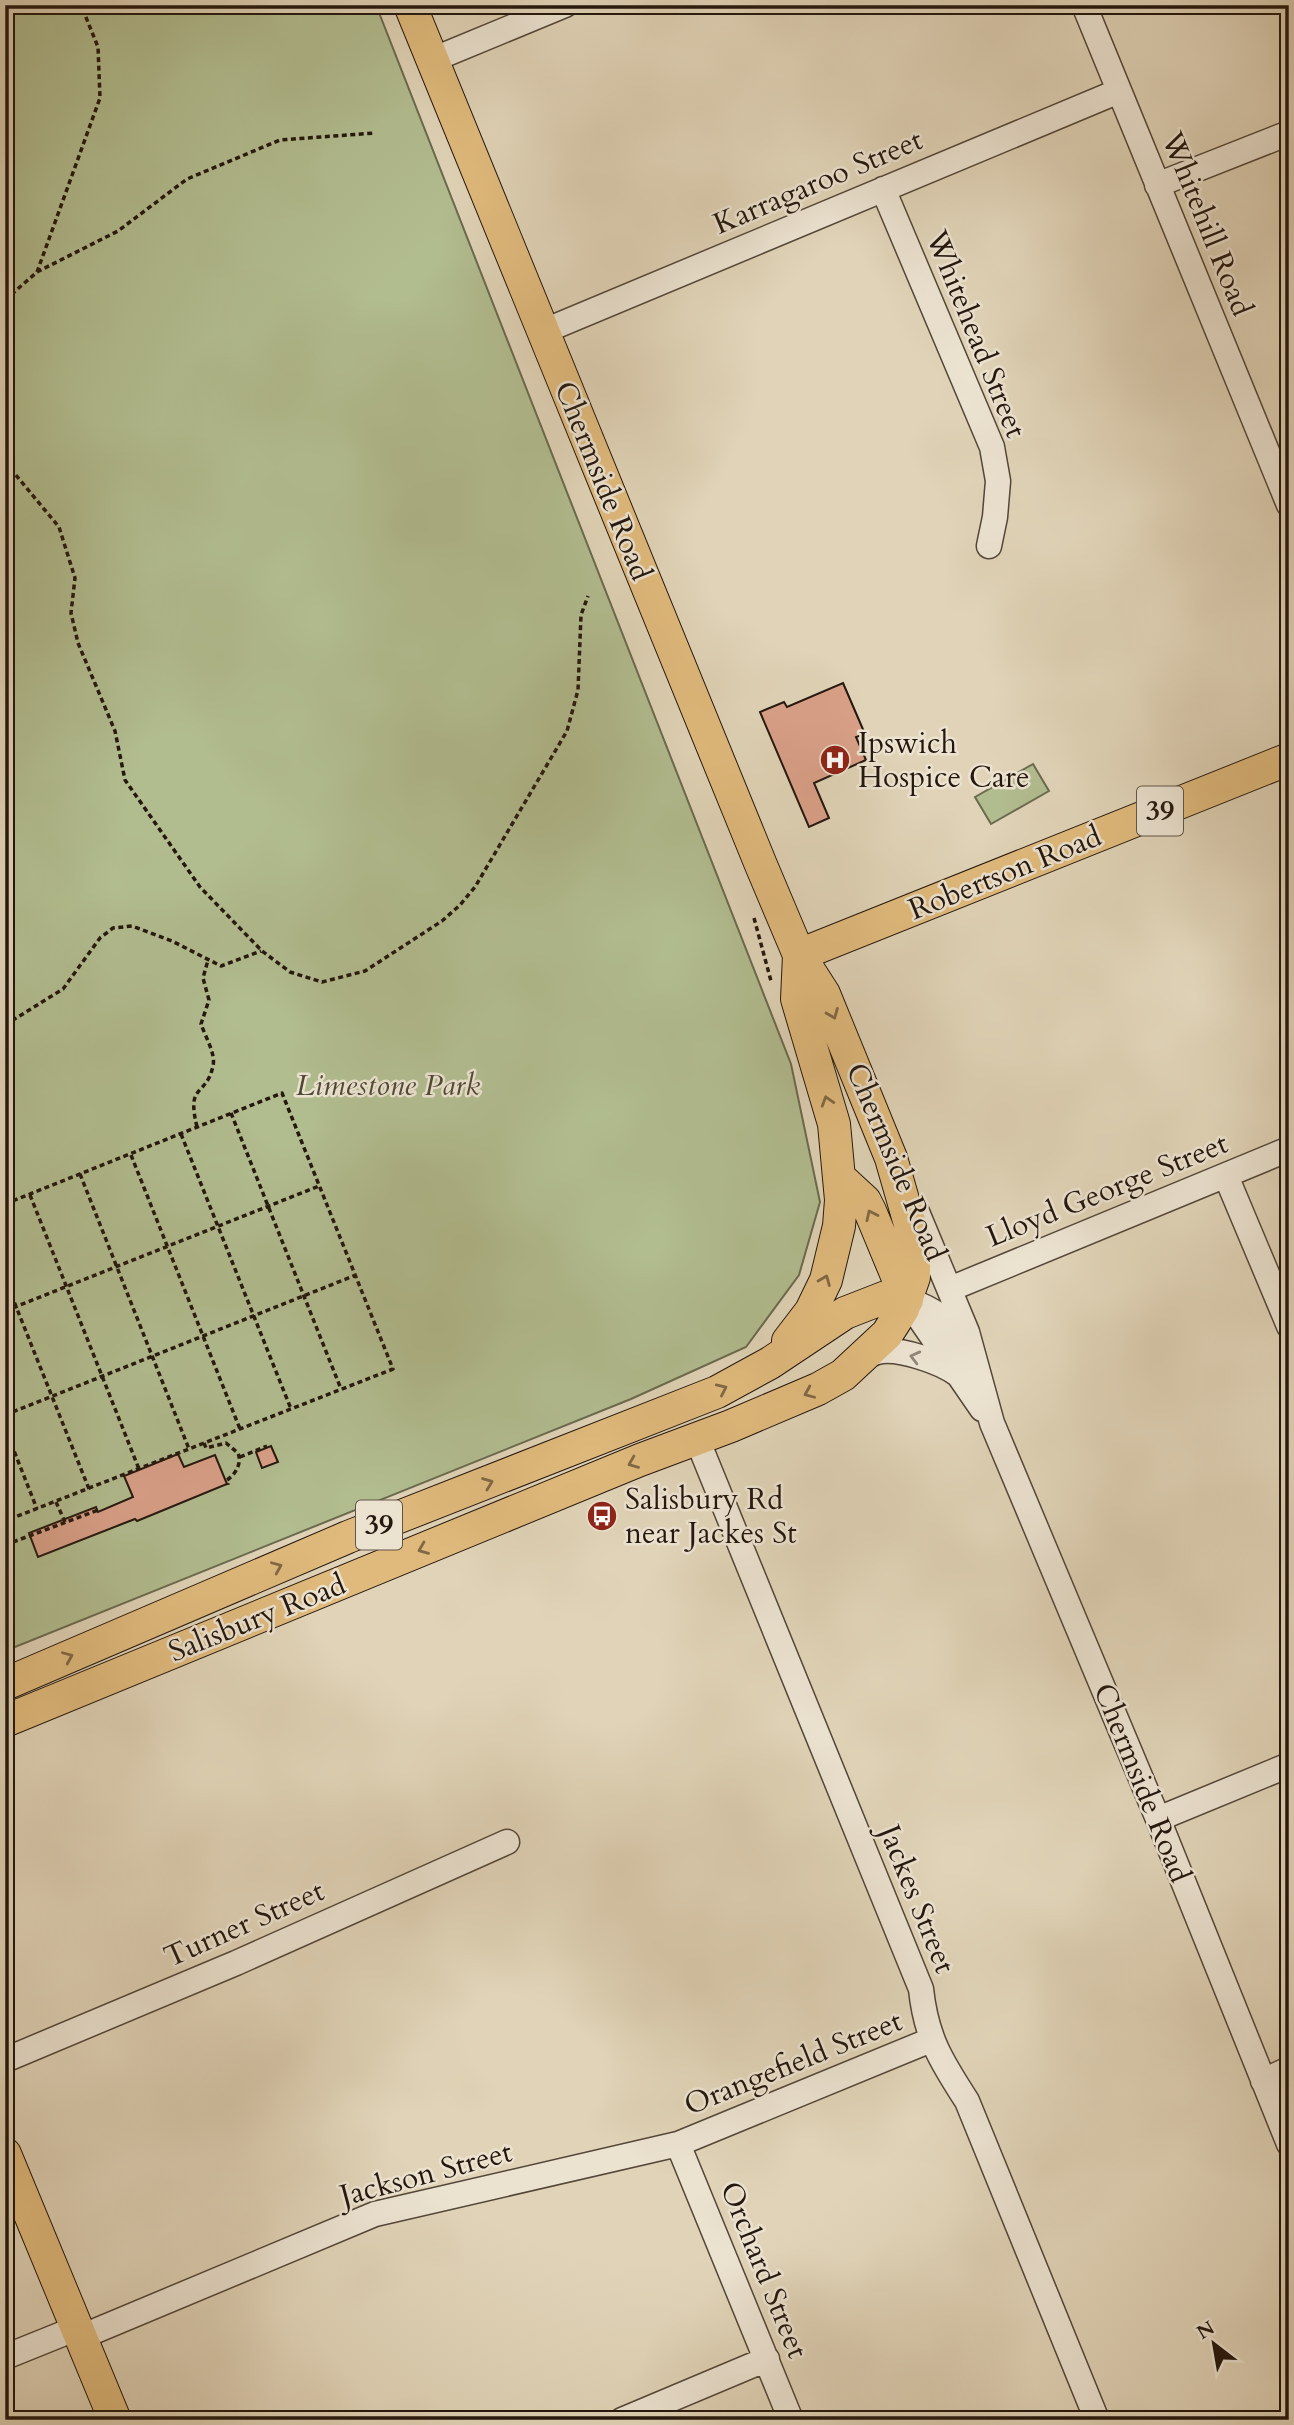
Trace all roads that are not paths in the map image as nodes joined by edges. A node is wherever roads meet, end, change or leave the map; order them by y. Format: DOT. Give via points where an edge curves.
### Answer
graph roads {
  1 [pos="410,5"];
  2 [pos="565,5"];
  3 [pos="1084,5"];
  4 [pos="432,60"];
  5 [pos="1119,91"];
  6 [pos="1289,133"];
  7 [pos="1157,185"];
  8 [pos="883,190"];
  9 [pos="542,332"];
  10 [pos="1289,505"];
  11 [pos="989,546"];
  12 [pos="1289,759"];
  13 [pos="799,955"];
  14 [pos="1289,1150"];
  15 [pos="891,1158"];
  16 [pos="839,1172"];
  17 [pos="1226,1176"];
  18 [pos="950,1289"];
  19 [pos="907,1300"];
  20 [pos="1289,1326"];
  21 [pos="866,1356"];
  22 [pos="755,1372"];
  23 [pos="970,1376"];
  24 [pos="685,1405"];
  25 [pos="697,1438"];
  26 [pos="5,1684"];
  27 [pos="5,1721"];
  28 [pos="1289,1765"];
  29 [pos="1158,1819"];
  30 [pos="507,1842"];
  31 [pos="931,2040"];
  32 [pos="5,2060"];
  33 [pos="1289,2069"];
  34 [pos="1263,2081"];
  35 [pos="678,2144"];
  36 [pos="1289,2144"];
  37 [pos="5,2154"];
  38 [pos="79,2333"];
  39 [pos="5,2357"];
  40 [pos="767,2359"];
  41 [pos="115,2420"];
  42 [pos="622,2420"];
  43 [pos="791,2420"];
  44 [pos="1097,2420"];
  1 -- 4 [label="main road, Chermside Road"];
  2 -- 4 [label="street"];
  3 -- 5 [label="street, Whitehill Road"];
  4 -- 9 [label="main road, Chermside Road"];
  5 -- 7 [label="street, Whitehill Road"];
  5 -- 8 [label="street, Karragaroo Street"];
  6 -- 7 [label="street"];
  7 -- 10 [label="street, Whitehill Road"];
  8 -- 9 [label="street, Karragaroo Street"];
  8 -- 11 [label="street, Whitehead Street" via="992,447 998,481"];
  9 -- 13 [label="main road, Chermside Road"];
  12 -- 13 [label="main road, Robertson Road / 39"];
  13 -- 15 [label="main road, Chermside Road / 39, one-way" via="824,994"];
  16 -- 13 [label="main road, Chermside Road / 39, one-way" via="834,1124 797,999"];
  14 -- 17 [label="street, Lloyd George Street"];
  15 -- 18 [label="street, Chermside Road"];
  15 -- 19 [label="main road, Salisbury Road / 39" via="914,1238 914,1277"];
  19 -- 16 [label="main road, Chermside Road, one-way" via="870,1210"];
  22 -- 16 [label="main road, Salisbury Road / 39, one-way" via="800,1327 826,1280 839,1226"];
  17 -- 18 [label="street, Lloyd George Street"];
  17 -- 20 [label="street"];
  18 -- 23 [label="street, Chermside Road" via="967,1332"];
  19 -- 21 [label="main road, Salisbury Road / 39" via="887,1334"];
  19 -- 22 [label="main road, Salisbury Road" via="886,1297 845,1313"];
  19 -- 23 [label="street, Chermside Road"];
  23 -- 21 [label="street, one-way" via="898,1352"];
  21 -- 25 [label="main road, Salisbury Road / 39, one-way" via="818,1389"];
  24 -- 22 [label="main road, Salisbury Road / 39, one-way"];
  23 -- 29 [label="street, Chermside Road"];
  24 -- 25 [label="main road"];
  26 -- 24 [label="main road, Salisbury Road / 39, one-way" via="348,1537"];
  25 -- 27 [label="main road, Salisbury Road / 39, one-way"];
  25 -- 31 [label="street, Jackes Street" via="922,1989"];
  28 -- 29 [label="street"];
  29 -- 34 [label="street, Chermside Road"];
  30 -- 32 [label="street, Turner Street"];
  31 -- 35 [label="street, Orangefield Street"];
  31 -- 44 [label="street, Jackes Street" via="967,2101"];
  33 -- 34 [label="street"];
  34 -- 36 [label="street, Chermside Road"];
  35 -- 38 [label="street, Jackson Street" via="375,2214"];
  35 -- 40 [label="street, Orchard Street"];
  37 -- 38 [label="main road"];
  38 -- 39 [label="street, Jackson Street"];
  38 -- 41 [label="main road"];
  40 -- 42 [label="street"];
  40 -- 43 [label="street, Orchard Street"];
}
